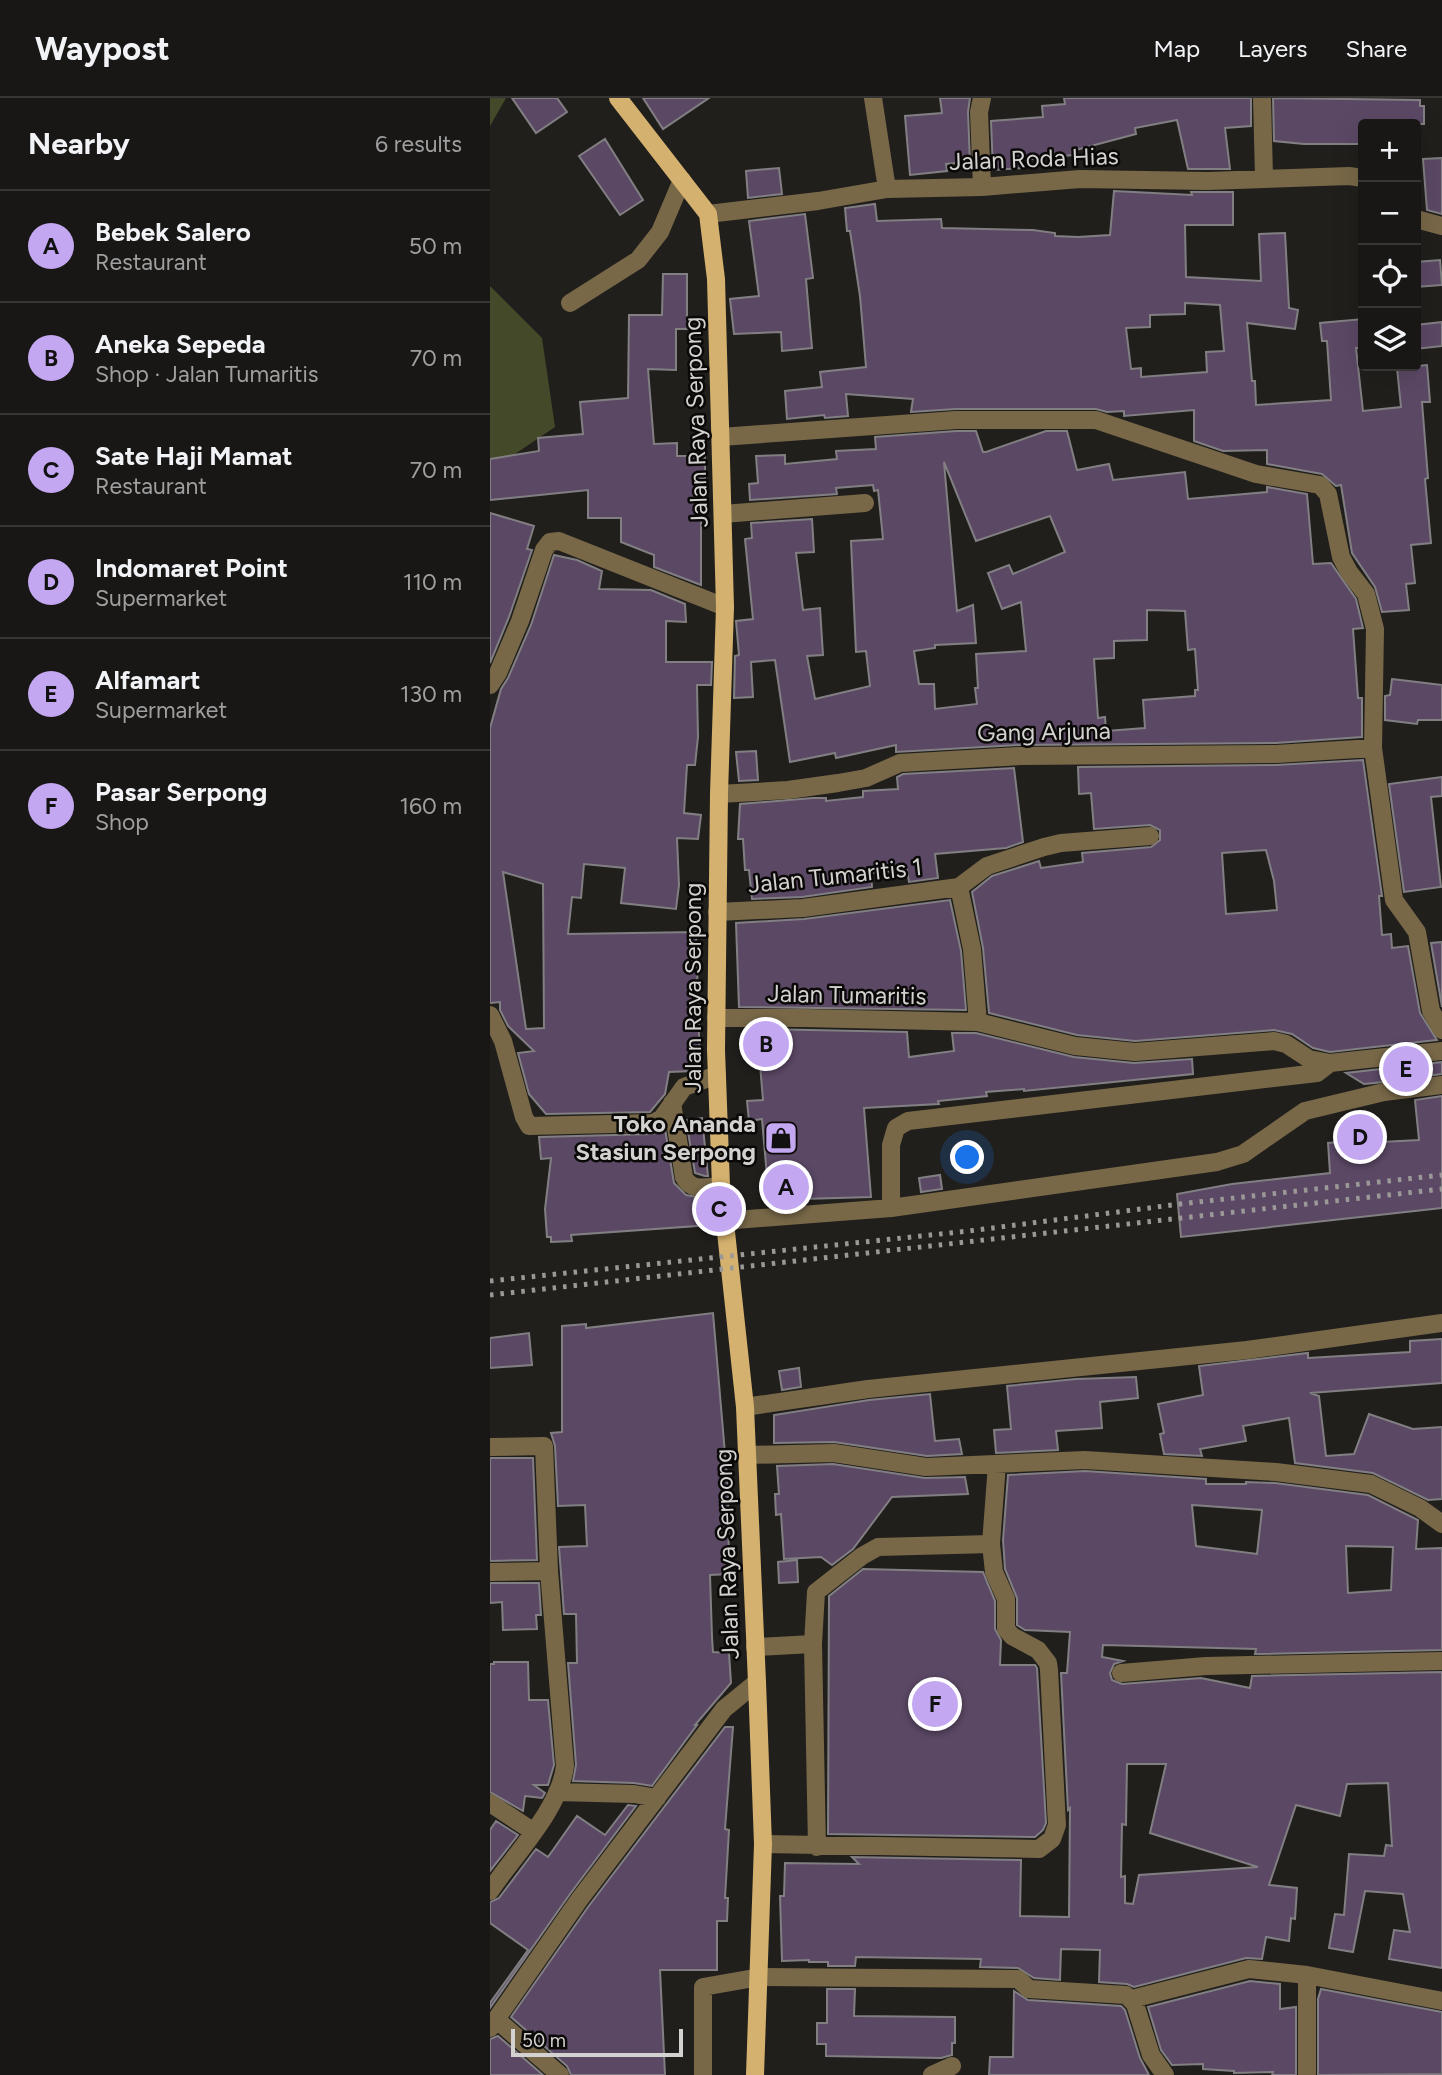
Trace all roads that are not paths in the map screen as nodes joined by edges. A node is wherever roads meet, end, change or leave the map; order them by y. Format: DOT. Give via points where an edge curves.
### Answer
graph roads {
  1 [pos="618,98"];
  2 [pos="873,98"];
  3 [pos="982,98"];
  4 [pos="1262,98"];
  5 [pos="1264,177"];
  6 [pos="1358,177"];
  7 [pos="682,180"];
  8 [pos="982,187"];
  9 [pos="887,189"];
  10 [pos="708,214"];
  11 [pos="1421,220"];
  12 [pos="1442,226"];
  13 [pos="570,303"];
  14 [pos="721,437"];
  15 [pos="865,503"];
  16 [pos="723,514"];
  17 [pos="725,607"];
  18 [pos="490,684"];
  19 [pos="1373,747"];
  20 [pos="719,794"];
  21 [pos="1150,836"];
  22 [pos="959,887"];
  23 [pos="717,912"];
  24 [pos="490,1016"];
  25 [pos="716,1018"];
  26 [pos="978,1022"];
  27 [pos="1442,1030"];
  28 [pos="1442,1051"];
  29 [pos="1330,1063"];
  30 [pos="717,1075"];
  31 [pos="1442,1085"];
  32 [pos="672,1103"];
  33 [pos="721,1186"];
  34 [pos="891,1208"];
  35 [pos="723,1221"];
  36 [pos="1442,1323"];
  37 [pos="745,1407"];
  38 [pos="490,1447"];
  39 [pos="747,1455"];
  40 [pos="997,1464"];
  41 [pos="1442,1524"];
  42 [pos="992,1544"];
  43 [pos="549,1571"];
  44 [pos="490,1572"];
  45 [pos="813,1644"];
  46 [pos="755,1647"];
  47 [pos="1442,1661"];
  48 [pos="1121,1674"];
  49 [pos="757,1682"];
  50 [pos="558,1792"];
  51 [pos="657,1798"];
  52 [pos="490,1802"];
  53 [pos="534,1832"];
  54 [pos="763,1844"];
  55 [pos="817,1847"];
  56 [pos="490,1891"];
  57 [pos="1307,1975"];
  58 [pos="760,1977"];
  59 [pos="1132,1999"];
  60 [pos="1442,2001"];
  61 [pos="493,2024"];
  62 [pos="952,2066"];
  63 [pos="560,2075"];
  64 [pos="703,2075"];
  65 [pos="755,2075"];
  66 [pos="932,2075"];
  67 [pos="1165,2075"];
  68 [pos="1307,2075"];
  1 -- 7 [label="main road"];
  2 -- 9 [label="street"];
  3 -- 8 [label="street"];
  4 -- 5 [label="street"];
  5 -- 6 [label="street, Jalan Roda Hias"];
  5 -- 8 [label="street, Jalan Roda Hias" via="1208,181 1080,178"];
  7 -- 10 [label="main road"];
  7 -- 13 [label="street" via="660,232 638,260"];
  8 -- 9 [label="street, Jalan Roda Hias"];
  9 -- 10 [label="street, Jalan Roda Hias"];
  10 -- 14 [label="main road, Jalan Raya Serpong" via="716,279"];
  11 -- 12 [label="street"];
  14 -- 16 [label="main road, Jalan Raya Serpong"];
  14 -- 19 [label="street" via="956,420 1096,420 1256,474 1323,486 1341,557 1366,594 1375,629"];
  15 -- 16 [label="street"];
  16 -- 17 [label="main road, Jalan Raya Serpong"];
  17 -- 18 [label="street" via="559,541 550,542"];
  17 -- 20 [label="main road, Jalan Raya Serpong"];
  19 -- 20 [label="street, Gang Arjuna" via="1276,754 1020,756 900,763 866,778 838,783"];
  19 -- 27 [label="street" via="1394,900 1417,932 1431,1011"];
  20 -- 23 [label="main road, Jalan Raya Serpong"];
  21 -- 22 [label="street" via="1044,847 987,866"];
  22 -- 23 [label="street, Jalan Tumaritis 1" via="803,908"];
  22 -- 26 [label="street" via="972,949"];
  23 -- 25 [label="main road, Jalan Raya Serpong"];
  24 -- 32 [label="street" via="503,1041 529,1126 653,1123"];
  25 -- 26 [label="street, Jalan Tumaritis"];
  25 -- 30 [label="main road, Jalan Raya Serpong"];
  26 -- 29 [label="street, Jalan Tumaritis" via="1075,1046 1135,1052 1279,1042 1309,1059"];
  28 -- 29 [label="street"];
  29 -- 34 [label="street" via="1317,1073 908,1121 896,1128 891,1145"];
  30 -- 32 [label="street" via="689,1083"];
  30 -- 33 [label="main road, Jalan Raya Serpong"];
  31 -- 34 [label="street" via="1384,1092 1305,1111 1242,1154 1217,1162"];
  32 -- 33 [label="street" via="687,1183 692,1187"];
  33 -- 35 [label="main road, Jalan Raya Serpong"];
  34 -- 35 [label="street"];
  35 -- 37 [label="main road, Jalan Raya Serpong"];
  36 -- 37 [label="street"];
  37 -- 39 [label="main road, Jalan Raya Serpong"];
  38 -- 43 [label="street" via="544,1446"];
  39 -- 40 [label="street" via="834,1452 926,1467"];
  39 -- 46 [label="main road, Jalan Raya Serpong"];
  40 -- 41 [label="street" via="1085,1461 1357,1481 1389,1491"];
  40 -- 42 [label="street"];
  42 -- 45 [label="street" via="878,1547 816,1592"];
  42 -- 55 [label="street" via="994,1572 1006,1599 1006,1629 1038,1650 1048,1663 1055,1834 1039,1849"];
  43 -- 44 [label="street"];
  43 -- 50 [label="street" via="565,1766"];
  45 -- 46 [label="street"];
  45 -- 55 [label="street"];
  46 -- 49 [label="main road, Jalan Raya Serpong"];
  47 -- 48 [label="street" via="1206,1666"];
  49 -- 51 [label="street" via="724,1709"];
  49 -- 54 [label="main road, Jalan Raya Serpong"];
  50 -- 51 [label="street"];
  50 -- 53 [label="street"];
  51 -- 61 [label="street"];
  52 -- 53 [label="street"];
  53 -- 56 [label="street"];
  54 -- 55 [label="street"];
  54 -- 58 [label="main road, Jalan Raya Serpong"];
  57 -- 59 [label="street" via="1248,1969"];
  57 -- 60 [label="street"];
  57 -- 68 [label="street"];
  58 -- 59 [label="street" via="1018,1979 1030,1989"];
  58 -- 64 [label="street" via="704,1987"];
  58 -- 65 [label="main road, Jalan Raya Serpong"];
  59 -- 67 [label="street" via="1151,2055"];
  61 -- 63 [label="street"];
  62 -- 66 [label="street"];
}
